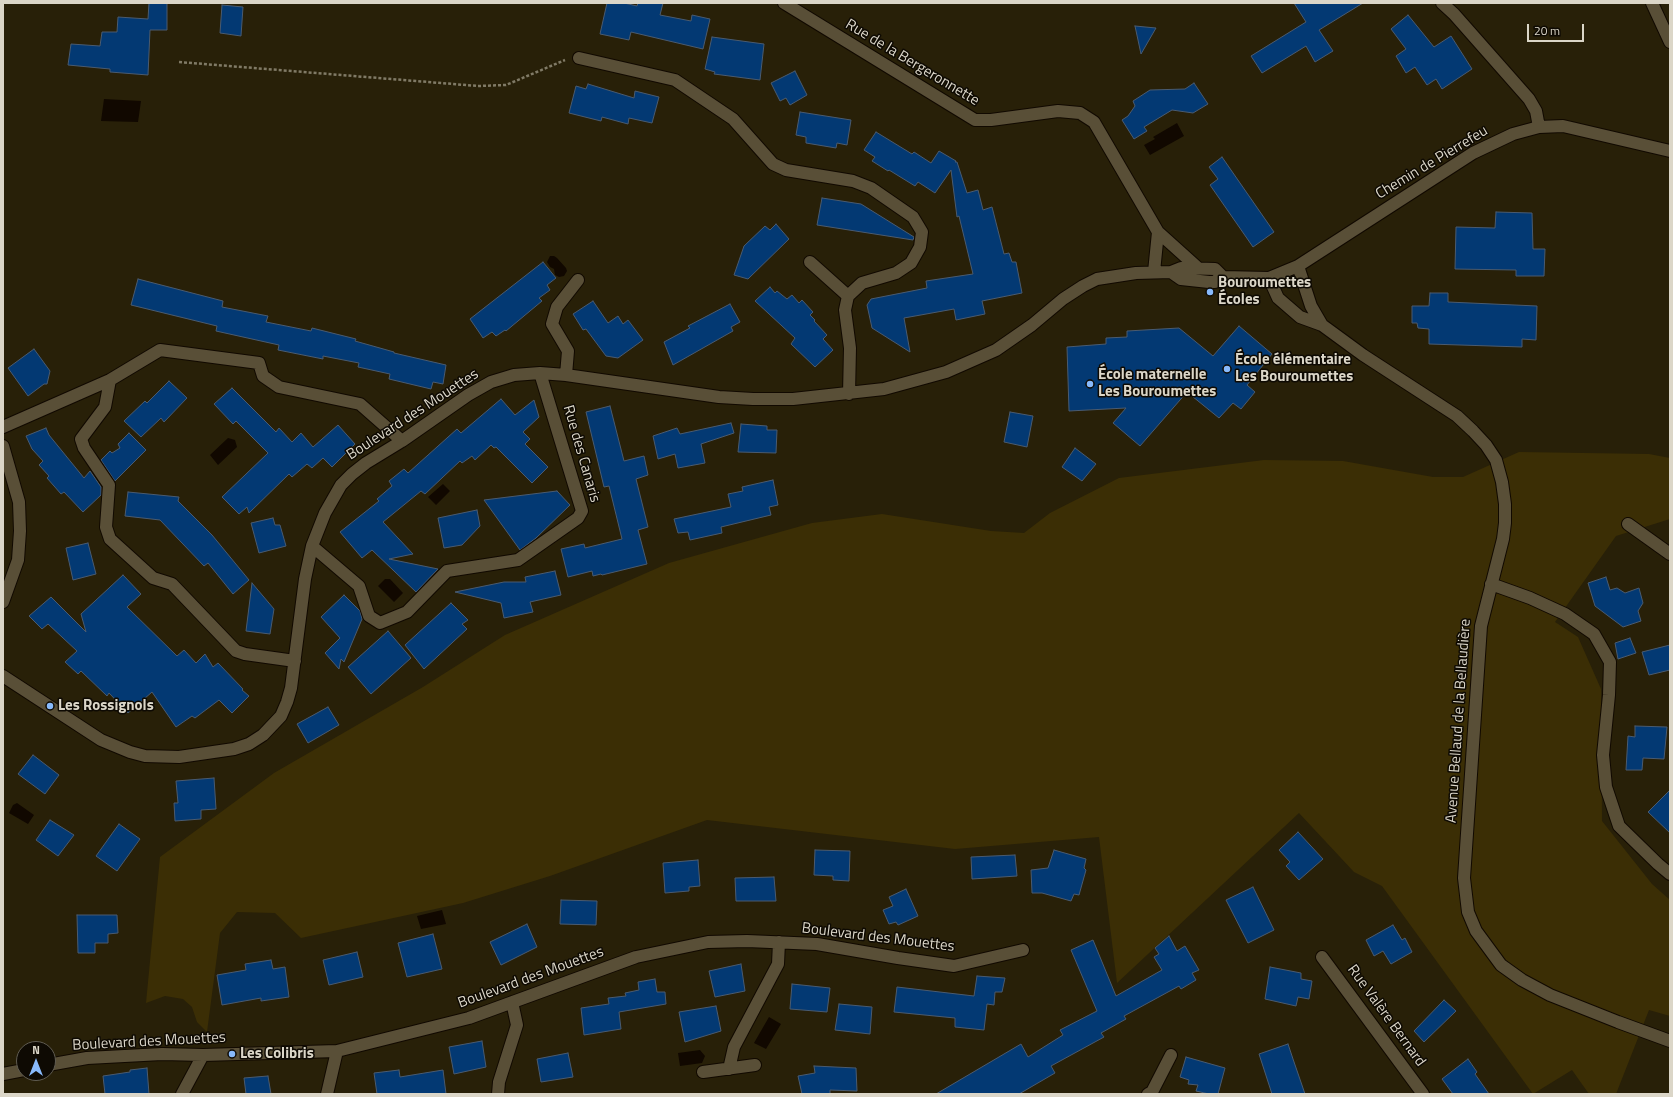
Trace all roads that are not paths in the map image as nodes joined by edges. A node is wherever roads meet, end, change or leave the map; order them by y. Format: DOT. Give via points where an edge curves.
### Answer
graph roads {
  1 [pos="784,3"];
  2 [pos="1442,3"];
  3 [pos="1652,3"];
  4 [pos="1670,42"];
  5 [pos="579,58"];
  6 [pos="1539,127"];
  7 [pos="1670,151"];
  8 [pos="1158,232"];
  9 [pos="810,262"];
  10 [pos="1298,266"];
  11 [pos="1198,268"];
  12 [pos="1154,272"];
  13 [pos="1170,272"];
  14 [pos="1224,278"];
  15 [pos="1269,278"];
  16 [pos="578,280"];
  17 [pos="848,296"];
  18 [pos="1322,325"];
  19 [pos="540,373"];
  20 [pos="566,375"];
  21 [pos="110,380"];
  22 [pos="849,394"];
  23 [pos="3,427"];
  24 [pos="402,441"];
  25 [pos="3,446"];
  26 [pos="1628,524"];
  27 [pos="312,546"];
  28 [pos="1670,554"];
  29 [pos="1491,584"];
  30 [pos="3,602"];
  31 [pos="295,661"];
  32 [pos="3,676"];
  33 [pos="1670,874"];
  34 [pos="779,942"];
  35 [pos="1023,950"];
  36 [pos="1322,957"];
  37 [pos="512,1002"];
  38 [pos="1670,1041"];
  39 [pos="337,1051"];
  40 [pos="203,1055"];
  41 [pos="1170,1055"];
  42 [pos="56,1064"];
  43 [pos="755,1065"];
  44 [pos="729,1069"];
  45 [pos="16,1072"];
  46 [pos="703,1072"];
  47 [pos="3,1074"];
  48 [pos="182,1094"];
  49 [pos="327,1094"];
  50 [pos="498,1094"];
  51 [pos="1148,1094"];
  52 [pos="1423,1094"];
  1 -- 8 [label="street, Rue de la Bergeronnette" via="975,120 1058,111 1080,113 1094,122"];
  2 -- 6 [label="street" via="1529,99 1536,111"];
  3 -- 4 [label="street"];
  5 -- 17 [label="street" via="675,80 733,119 773,164 786,170 853,181 871,188 913,217 922,232 920,247 911,262 896,273 862,283"];
  6 -- 7 [label="street, Chemin de Pierrefeu" via="1563,126"];
  6 -- 10 [label="street, Chemin de Pierrefeu" via="1513,134 1473,153"];
  8 -- 11 [label="street, Rue de la Bergeronnette"];
  8 -- 12 [label="street"];
  9 -- 17 [label="street"];
  10 -- 15 [label="street, Chemin de Pierrefeu"];
  10 -- 18 [label="street, Avenue Bellaud de la Bellaudière" via="1310,306"];
  11 -- 13 [label="street" via="1180,268"];
  11 -- 14 [label="street" via="1215,269"];
  12 -- 13 [label="street, Boulevard des Mouettes"];
  12 -- 22 [label="street, Boulevard des Mouettes" via="1097,279 1083,286 996,350 966,364 904,384"];
  13 -- 14 [label="street, Chemin de Pierrefeu" via="1181,279 1215,282"];
  14 -- 15 [label="street, Chemin de Pierrefeu"];
  15 -- 18 [label="street, Avenue Bellaud de la Bellaudière" via="1278,298 1300,317"];
  16 -- 20 [label="street" via="557,307 552,324 568,351"];
  17 -- 22 [label="street" via="845,310 850,348"];
  18 -- 29 [label="street, Avenue Bellaud de la Bellaudière" via="1457,416 1474,431 1496,460 1502,482 1505,523"];
  19 -- 20 [label="street, Boulevard des Mouettes"];
  19 -- 24 [label="street, Boulevard des Mouettes" via="514,375 491,382"];
  19 -- 27 [label="street, Rue des Canaris" via="582,512 578,518 518,560 447,571 406,612 380,623 369,616 359,586"];
  20 -- 22 [label="street, Boulevard des Mouettes" via="719,397 793,399"];
  21 -- 23 [label="street"];
  21 -- 24 [label="street" via="160,350 259,363 263,376 279,387 360,404"];
  21 -- 31 [label="street" via="105,407 81,439 84,448 109,485 106,527 110,539 153,578 172,584 236,651"];
  24 -- 27 [label="street, Boulevard des Mouettes" via="366,463 341,485 325,513"];
  25 -- 30 [label="street" via="19,502 20,531 18,560"];
  26 -- 28 [label="street"];
  27 -- 31 [label="street, Boulevard des Mouettes" via="305,579"];
  29 -- 33 [label="street" via="1565,614 1594,634 1610,662 1603,755 1606,788 1619,826"];
  29 -- 38 [label="street, Avenue Bellaud de la Bellaudière" via="1481,626 1464,878 1468,912 1473,925 1501,965 1522,980 1550,995"];
  31 -- 32 [label="street, Boulevard des Mouettes" via="287,702 281,716 263,735 249,744 234,749 180,757 145,756 101,740"];
  34 -- 35 [label="street, Boulevard des Mouettes" via="817,944 954,966"];
  34 -- 37 [label="street, Boulevard des Mouettes" via="708,942 636,958"];
  34 -- 44 [label="street" via="778,964 734,1047"];
  36 -- 52 [label="street, Rue Valère Bernard"];
  37 -- 39 [label="street, Boulevard des Mouettes" via="469,1018"];
  37 -- 50 [label="street" via="517,1025 499,1082"];
  39 -- 40 [label="street, Boulevard des Mouettes"];
  39 -- 49 [label="street"];
  40 -- 42 [label="street, Boulevard des Mouettes" via="162,1054 87,1058"];
  40 -- 48 [label="street"];
  41 -- 51 [label="street" via="1152,1092"];
  43 -- 44 [label="street"];
  44 -- 46 [label="street"];
  45 -- 47 [label="street"];
}
